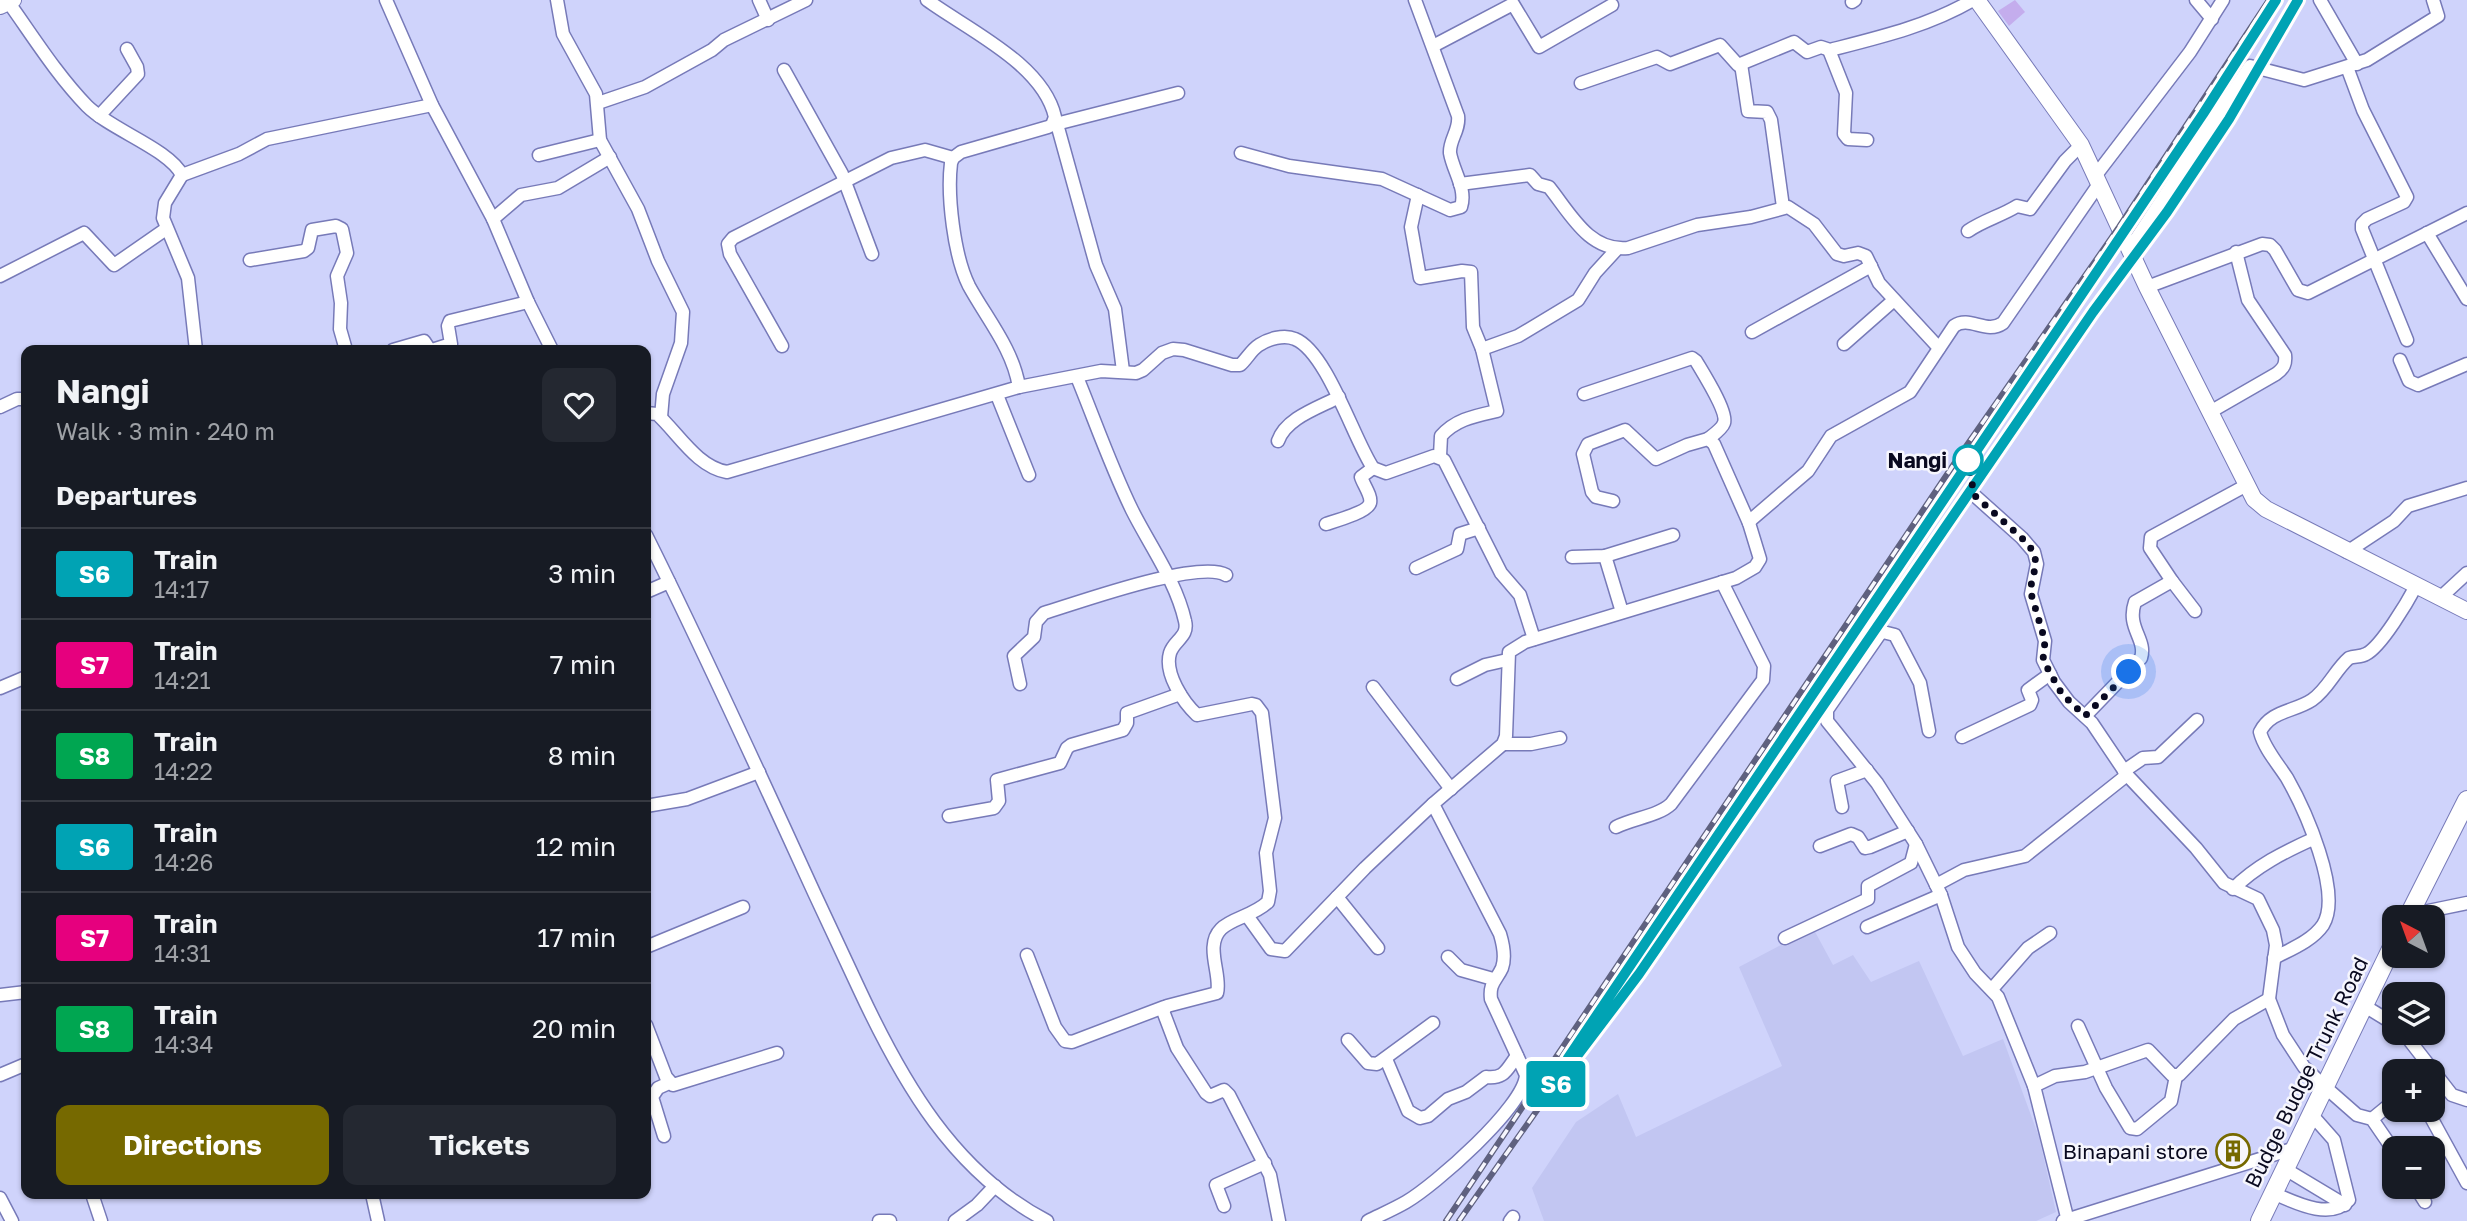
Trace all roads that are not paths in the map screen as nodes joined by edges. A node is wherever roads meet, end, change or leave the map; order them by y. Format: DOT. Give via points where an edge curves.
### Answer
graph roads {
  1 [pos="386,0"];
  2 [pos="557,0"];
  3 [pos="759,0"];
  4 [pos="806,0"];
  5 [pos="927,0"];
  6 [pos="1415,0"];
  7 [pos="1975,0"];
  8 [pos="2196,0"];
  9 [pos="2223,0"];
  10 [pos="2320,0"];
  11 [pos="2433,0"];
  12 [pos="7,3"];
  13 [pos="1613,6"];
  14 [pos="2211,19"];
  15 [pos="768,20"];
  16 [pos="1433,46"];
  17 [pos="127,49"];
  18 [pos="1829,50"];
  19 [pos="1741,64"];
  20 [pos="2352,65"];
  21 [pos="784,70"];
  22 [pos="1581,83"];
  23 [pos="1178,93"];
  24 [pos="598,103"];
  25 [pos="432,105"];
  26 [pos="99,116"];
  27 [pos="1055,124"];
  28 [pos="600,139"];
  29 [pos="1867,140"];
  30 [pos="2081,145"];
  31 [pos="1241,153"];
  32 [pos="539,155"];
  33 [pos="610,158"];
  34 [pos="953,158"];
  35 [pos="182,175"];
  36 [pos="2097,179"];
  37 [pos="845,181"];
  38 [pos="1460,184"];
  39 [pos="1418,195"];
  40 [pos="1783,207"];
  41 [pos="2467,213"];
  42 [pos="493,219"];
  43 [pos="166,229"];
  44 [pos="1968,231"];
  45 [pos="2427,233"];
  46 [pos="2130,248"];
  47 [pos="1617,249"];
  48 [pos="2236,252"];
  49 [pos="872,254"];
  50 [pos="2374,258"];
  51 [pos="250,260"];
  52 [pos="1871,266"];
  53 [pos="0,276"];
  54 [pos="2147,287"];
  55 [pos="2467,299"];
  56 [pos="1894,300"];
  57 [pos="528,302"];
  58 [pos="1752,332"];
  59 [pos="2407,340"];
  60 [pos="1844,344"];
  61 [pos="195,345"];
  62 [pos="345,345"];
  63 [pos="410,345"];
  64 [pos="427,345"];
  65 [pos="451,345"];
  66 [pos="550,345"];
  67 [pos="782,346"];
  68 [pos="1939,348"];
  69 [pos="1482,349"];
  70 [pos="2400,360"];
  71 [pos="2467,364"];
  72 [pos="1123,371"];
  73 [pos="1077,377"];
  74 [pos="1019,387"];
  75 [pos="1584,394"];
  76 [pos="997,395"];
  77 [pos="1339,397"];
  78 [pos="21,399"];
  79 [pos="0,407"];
  80 [pos="2210,412"];
  81 [pos="651,414"];
  82 [pos="661,417"];
  83 [pos="1708,439"];
  84 [pos="1278,441"];
  85 [pos="1440,456"];
  86 [pos="1373,468"];
  87 [pos="1029,475"];
  88 [pos="2245,486"];
  89 [pos="2467,488"];
  90 [pos="1974,495"];
  91 [pos="1613,502"];
  92 [pos="1749,523"];
  93 [pos="1326,524"];
  94 [pos="1479,528"];
  95 [pos="1673,535"];
  96 [pos="651,544"];
  97 [pos="2347,552"];
  98 [pos="1605,556"];
  99 [pos="1572,557"];
  100 [pos="1416,568"];
  101 [pos="2467,573"];
  102 [pos="1226,575"];
  103 [pos="1167,577"];
  104 [pos="2172,581"];
  105 [pos="669,582"];
  106 [pos="1722,582"];
  107 [pos="2416,586"];
  108 [pos="651,590"];
  109 [pos="2440,598"];
  110 [pos="2195,611"];
  111 [pos="2467,611"];
  112 [pos="1622,612"];
  113 [pos="1534,639"];
  114 [pos="1507,660"];
  115 [pos="2050,674"];
  116 [pos="21,679"];
  117 [pos="1457,679"];
  118 [pos="1020,684"];
  119 [pos="1373,687"];
  120 [pos="0,688"];
  121 [pos="1180,694"];
  122 [pos="2085,716"];
  123 [pos="2197,720"];
  124 [pos="1928,731"];
  125 [pos="1962,737"];
  126 [pos="1560,738"];
  127 [pos="1503,744"];
  128 [pos="1867,770"];
  129 [pos="759,772"];
  130 [pos="2126,773"];
  131 [pos="1451,789"];
  132 [pos="2467,800"];
  133 [pos="1433,804"];
  134 [pos="651,805"];
  135 [pos="1842,807"];
  136 [pos="949,816"];
  137 [pos="1616,827"];
  138 [pos="1908,831"];
  139 [pos="2313,839"];
  140 [pos="1916,844"];
  141 [pos="1820,846"];
  142 [pos="2234,889"];
  143 [pos="1938,890"];
  144 [pos="1337,897"];
  145 [pos="2467,903"];
  146 [pos="2414,905"];
  147 [pos="743,907"];
  148 [pos="2445,908"];
  149 [pos="1248,917"];
  150 [pos="1867,927"];
  151 [pos="2050,933"];
  152 [pos="1785,939"];
  153 [pos="651,945"];
  154 [pos="1378,948"];
  155 [pos="1027,956"];
  156 [pos="1448,957"];
  157 [pos="2274,958"];
  158 [pos="2382,968"];
  159 [pos="1493,979"];
  160 [pos="1992,989"];
  161 [pos="21,993"];
  162 [pos="0,995"];
  163 [pos="2269,999"];
  164 [pos="2364,1005"];
  165 [pos="1164,1007"];
  166 [pos="2382,1016"];
  167 [pos="1433,1023"];
  168 [pos="2078,1026"];
  169 [pos="651,1038"];
  170 [pos="1348,1040"];
  171 [pos="2413,1045"];
  172 [pos="777,1053"];
  173 [pos="1517,1056"];
  174 [pos="1386,1059"];
  175 [pos="21,1066"];
  176 [pos="2097,1067"];
  177 [pos="0,1076"];
  178 [pos="2176,1076"];
  179 [pos="669,1083"];
  180 [pos="2034,1086"];
  181 [pos="2324,1086"];
  182 [pos="2467,1100"];
  183 [pos="2382,1111"];
  184 [pos="2311,1114"];
  185 [pos="2372,1119"];
  186 [pos="2434,1122"];
  187 [pos="664,1136"];
  188 [pos="2384,1136"];
  189 [pos="2295,1148"];
  190 [pos="1265,1163"];
  191 [pos="2285,1169"];
  192 [pos="2467,1183"];
  193 [pos="995,1186"];
  194 [pos="2273,1193"];
  195 [pos="0,1198"];
  196 [pos="93,1199"];
  197 [pos="373,1199"];
  198 [pos="2423,1199"];
  199 [pos="2425,1202"];
  200 [pos="2344,1205"];
  201 [pos="1224,1206"];
  202 [pos="99,1220"];
  203 [pos="12,1221"];
  204 [pos="378,1221"];
  205 [pos="878,1221"];
  206 [pos="890,1221"];
  207 [pos="955,1221"];
  208 [pos="1046,1221"];
  209 [pos="1279,1221"];
  210 [pos="1368,1221"];
  211 [pos="2066,1221"];
  212 [pos="2260,1221"];
  1 -- 25 [label="street"];
  2 -- 24 [label="street" via="563,34"];
  3 -- 15 [label="street"];
  4 -- 15 [label="street"];
  5 -- 27 [label="street" via="1026,70 1053,107"];
  6 -- 16 [label="street"];
  7 -- 18 [label="street" via="1912,29"];
  7 -- 30 [label="street"];
  8 -- 14 [label="street"];
  9 -- 14 [label="street"];
  10 -- 20 [label="street"];
  11 -- 20 [label="street" via="2438,16"];
  12 -- 26 [label="street"];
  13 -- 16 [label="street" via="1539,47 1513,4"];
  14 -- 36 [label="street"];
  15 -- 24 [label="street" via="724,40 645,88"];
  16 -- 38 [label="street" via="1459,124 1450,154"];
  17 -- 26 [label="street" via="138,74"];
  18 -- 19 [label="street" via="1821,47 1807,52 1794,42"];
  18 -- 29 [label="street" via="1846,93 1844,134 1847,139"];
  19 -- 22 [label="street" via="1735,64 1720,45 1670,64 1657,57"];
  19 -- 40 [label="street" via="1748,111 1767,112 1771,120"];
  20 -- 46 [label="street" via="2304,80 2250,66"];
  20 -- 50 [label="street" via="2363,110 2407,197 2362,224"];
  21 -- 37 [label="street"];
  23 -- 27 [label="street"];
  24 -- 28 [label="street"];
  25 -- 35 [label="street" via="267,139"];
  25 -- 42 [label="street"];
  26 -- 35 [label="street" via="165,157"];
  27 -- 34 [label="street"];
  27 -- 72 [label="street" via="1096,265 1115,309"];
  28 -- 32 [label="street"];
  28 -- 33 [label="street"];
  30 -- 36 [label="street"];
  30 -- 44 [label="street" via="2030,209 2017,206"];
  31 -- 39 [label="street" via="1289,166 1382,179"];
  33 -- 42 [label="street" via="558,188 521,195"];
  33 -- 82 [label="street" via="683,312 681,343 663,394"];
  34 -- 37 [label="street" via="925,150 908,152"];
  34 -- 74 [label="street" via="951,205 964,273 1015,364"];
  35 -- 43 [label="street" via="165,203"];
  36 -- 46 [label="street"];
  36 -- 68 [label="street" via="2003,323 1988,328 1959,322"];
  37 -- 49 [label="street"];
  37 -- 67 [label="street" via="728,244"];
  38 -- 39 [label="street" via="1463,202 1456,210"];
  38 -- 47 [label="street" via="1530,175 1549,187 1579,227"];
  39 -- 69 [label="street" via="1411,227 1420,278 1471,272 1473,327"];
  40 -- 47 [label="street" via="1697,225"];
  40 -- 52 [label="street" via="1794,208 1809,220 1837,254 1862,253"];
  41 -- 45 [label="street"];
  42 -- 57 [label="street"];
  43 -- 53 [label="street" via="114,265 85,233"];
  43 -- 61 [label="street" via="188,278"];
  45 -- 50 [label="street"];
  45 -- 55 [label="street"];
  46 -- 54 [label="street"];
  47 -- 69 [label="street" via="1578,300 1518,336"];
  48 -- 50 [label="street" via="2270,245 2304,293"];
  48 -- 54 [label="street"];
  48 -- 80 [label="street" via="2248,300 2286,362 2276,374"];
  50 -- 59 [label="street"];
  51 -- 62 [label="street" via="304,251 312,230 342,229 347,253 337,276"];
  52 -- 56 [label="street" via="1874,277"];
  52 -- 58 [label="street"];
  54 -- 80 [label="street"];
  56 -- 60 [label="street"];
  56 -- 68 [label="street"];
  57 -- 65 [label="street" via="450,321"];
  57 -- 66 [label="street"];
  63 -- 64 [label="street" via="424,341"];
  68 -- 92 [label="street" via="1910,392 1830,436 1808,471"];
  69 -- 85 [label="street" via="1497,411 1462,418 1446,430 1441,436"];
  70 -- 71 [label="street" via="2409,380 2418,385"];
  72 -- 73 [label="street"];
  72 -- 77 [label="street" via="1143,370 1173,349 1240,365 1262,343 1284,337 1306,347"];
  73 -- 74 [label="street"];
  73 -- 103 [label="street" via="1125,494"];
  74 -- 76 [label="street"];
  75 -- 83 [label="street" via="1692,358 1725,420"];
  76 -- 82 [label="street" via="727,472 716,470"];
  76 -- 87 [label="street"];
  77 -- 84 [label="street" via="1284,428"];
  77 -- 86 [label="street"];
  78 -- 79 [label="street"];
  80 -- 88 [label="street"];
  81 -- 82 [label="street"];
  83 -- 91 [label="street" via="1656,459 1625,430 1588,444 1583,454 1592,492"];
  83 -- 92 [label="street"];
  85 -- 86 [label="street" via="1386,472"];
  85 -- 94 [label="street"];
  86 -- 93 [label="street" via="1361,477 1370,506"];
  88 -- 97 [label="street" via="2266,509"];
  88 -- 104 [label="street" via="2151,537 2150,548"];
  89 -- 97 [label="street" via="2408,506"];
  90 -- 115 [label="street" via="2034,552 2030,590 2045,641 2043,660"];
  92 -- 106 [label="street" via="1760,559 1755,567"];
  94 -- 100 [label="street" via="1460,534 1453,552"];
  94 -- 113 [label="street" via="1524,604"];
  95 -- 98 [label="street"];
  96 -- 105 [label="street"];
  97 -- 107 [label="street"];
  98 -- 99 [label="street"];
  98 -- 112 [label="street"];
  101 -- 109 [label="street"];
  102 -- 103 [label="street" via="1209,569"];
  103 -- 118 [label="street" via="1039,617 1034,637 1014,656"];
  103 -- 121 [label="street" via="1185,621 1183,638 1169,655"];
  104 -- 110 [label="street"];
  104 -- 122 [label="street" via="2135,602 2132,619 2142,646 2141,658"];
  105 -- 108 [label="street"];
  105 -- 129 [label="street"];
  106 -- 112 [label="street"];
  106 -- 137 [label="street" via="1764,666 1763,680 1671,804 1659,813"];
  107 -- 109 [label="street"];
  107 -- 139 [label="street" via="2371,650 2350,658 2322,693 2268,720 2260,732 2297,796"];
  109 -- 111 [label="street"];
  112 -- 113 [label="street"];
  113 -- 114 [label="street" via="1509,652"];
  114 -- 117 [label="street"];
  114 -- 127 [label="street"];
  115 -- 122 [label="street" via="2062,694"];
  115 -- 125 [label="street" via="2028,690 2030,705"];
  116 -- 120 [label="street"];
  119 -- 131 [label="street"];
  121 -- 136 [label="street" via="1127,713 1123,730 1071,745 1060,762 997,780 999,801 994,808"];
  121 -- 149 [label="street" via="1201,716 1252,704 1262,713 1275,818 1266,853 1270,897"];
  122 -- 130 [label="street"];
  123 -- 130 [label="street" via="2158,757 2143,758"];
  124 -- 128 [label="street" via="1917,675 1895,635 1883,632 1826,716"];
  126 -- 127 [label="street"];
  127 -- 131 [label="street"];
  128 -- 135 [label="street" via="1837,781"];
  128 -- 138 [label="street"];
  129 -- 134 [label="street" via="687,799"];
  129 -- 193 [label="street" via="840,953 908,1085 947,1140"];
  130 -- 142 [label="street"];
  130 -- 143 [label="street" via="2025,856 1964,870"];
  131 -- 133 [label="street"];
  132 -- 146 [label="main road"];
  133 -- 144 [label="street"];
  133 -- 159 [label="street" via="1500,934 1502,967"];
  138 -- 140 [label="street"];
  138 -- 141 [label="street" via="1865,848 1851,834"];
  139 -- 142 [label="street" via="2254,870"];
  139 -- 157 [label="street" via="2329,885 2324,923 2300,945"];
  140 -- 143 [label="street"];
  140 -- 152 [label="street" via="1911,863 1868,886 1868,899"];
  142 -- 157 [label="street" via="2258,899 2264,909 2273,930"];
  143 -- 150 [label="street"];
  143 -- 160 [label="street" via="1958,947"];
  144 -- 149 [label="street" via="1285,951 1272,949"];
  144 -- 154 [label="street"];
  145 -- 148 [label="street"];
  147 -- 153 [label="street"];
  149 -- 165 [label="street" via="1217,934 1217,993"];
  151 -- 160 [label="street" via="2028,948"];
  155 -- 165 [label="street" via="1065,1041"];
  156 -- 159 [label="street" via="1461,970"];
  157 -- 163 [label="street"];
  158 -- 164 [label="main road, Budge Budge Trunk Road"];
  159 -- 173 [label="street" via="1491,999"];
  160 -- 180 [label="street"];
  161 -- 162 [label="street"];
  163 -- 178 [label="street" via="2234,1019"];
  163 -- 181 [label="street" via="2283,1035 2304,1067"];
  164 -- 166 [label="street"];
  164 -- 181 [label="main road, Budge Budge Trunk Road"];
  165 -- 190 [label="street" via="1185,1063 1208,1095 1227,1091"];
  167 -- 174 [label="street"];
  168 -- 176 [label="street"];
  169 -- 179 [label="street"];
  170 -- 174 [label="street" via="1368,1063"];
  171 -- 182 [label="street" via="2452,1095"];
  172 -- 179 [label="street" via="678,1085"];
  173 -- 174 [label="street" via="1499,1078 1486,1077 1420,1118 1408,1111"];
  173 -- 210 [label="street" via="1525,1083 1508,1109 1432,1184"];
  175 -- 177 [label="street"];
  176 -- 178 [label="street" via="2148,1050"];
  176 -- 178 [label="street" via="2124,1122 2133,1130 2171,1101"];
  176 -- 180 [label="street" via="2055,1076"];
  179 -- 187 [label="street" via="652,1097"];
  180 -- 211 [label="street"];
  181 -- 184 [label="main road, Budge Budge Trunk Road"];
  181 -- 185 [label="street" via="2357,1115"];
  183 -- 185 [label="street"];
  184 -- 189 [label="main road, Budge Budge Trunk Road"];
  184 -- 200 [label="street" via="2334,1140 2349,1195"];
  185 -- 188 [label="street"];
  186 -- 192 [label="street"];
  189 -- 191 [label="main road, Budge Budge Trunk Road"];
  189 -- 211 [label="street"];
  190 -- 201 [label="street" via="1216,1185"];
  190 -- 209 [label="street"];
  191 -- 194 [label="main road, Budge Budge Trunk Road"];
  191 -- 200 [label="street"];
  193 -- 207 [label="street"];
  193 -- 208 [label="street"];
  194 -- 200 [label="street" via="2315,1211"];
  194 -- 212 [label="main road, Budge Budge Trunk Road"];
  195 -- 203 [label="street"];
  196 -- 202 [label="street"];
  197 -- 204 [label="street"];
  198 -- 199 [label="street"];
  205 -- 206 [label="street"];
}
